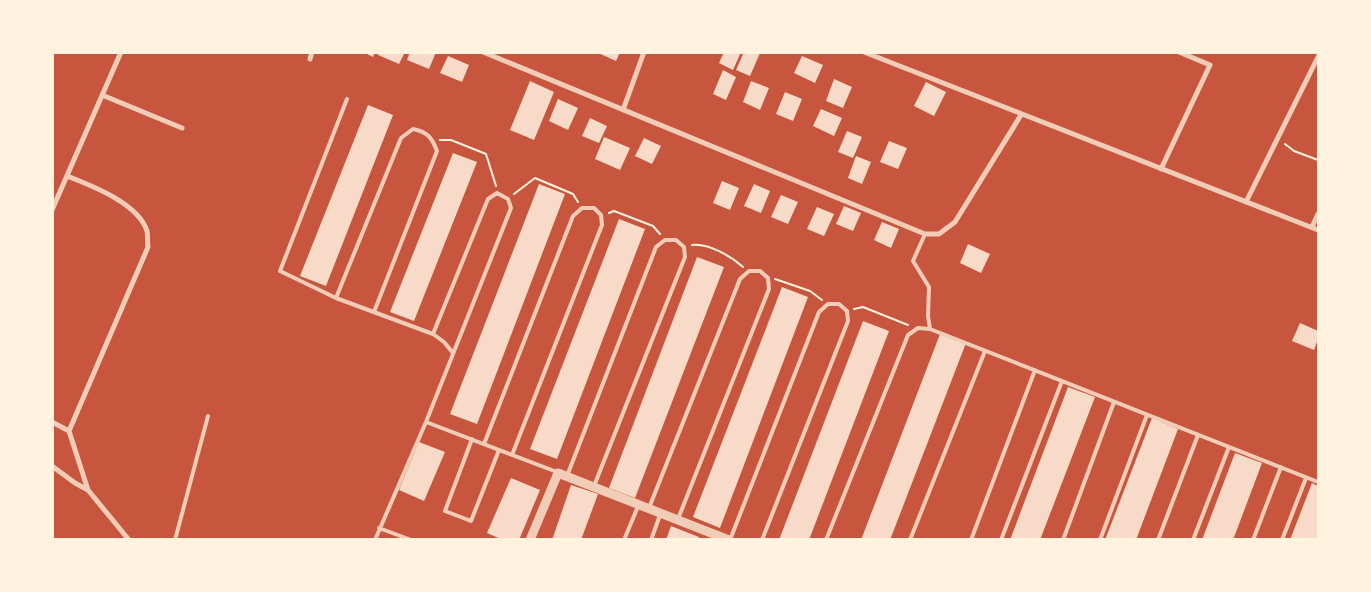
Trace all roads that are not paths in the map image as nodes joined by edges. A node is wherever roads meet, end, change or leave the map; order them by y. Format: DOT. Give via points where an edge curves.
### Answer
graph roads {
  1 [pos="121,52"];
  2 [pos="312,52"];
  3 [pos="482,52"];
  4 [pos="644,52"];
  5 [pos="864,52"];
  6 [pos="1179,52"];
  7 [pos="1318,56"];
  8 [pos="310,59"];
  9 [pos="102,95"];
  10 [pos="347,99"];
  11 [pos="623,110"];
  12 [pos="1021,115"];
  13 [pos="182,128"];
  14 [pos="1161,169"];
  15 [pos="67,176"];
  16 [pos="1246,202"];
  17 [pos="52,210"];
  18 [pos="1318,214"];
  19 [pos="1312,227"];
  20 [pos="1318,230"];
  21 [pos="925,234"];
  22 [pos="336,298"];
  23 [pos="374,312"];
  24 [pos="930,329"];
  25 [pos="432,334"];
  26 [pos="985,350"];
  27 [pos="453,353"];
  28 [pos="1035,370"];
  29 [pos="1062,381"];
  30 [pos="1114,402"];
  31 [pos="1147,415"];
  32 [pos="208,416"];
  33 [pos="52,422"];
  34 [pos="426,422"];
  35 [pos="69,431"];
  36 [pos="1198,435"];
  37 [pos="472,439"];
  38 [pos="484,444"];
  39 [pos="1229,447"];
  40 [pos="499,450"];
  41 [pos="512,455"];
  42 [pos="52,466"];
  43 [pos="1281,468"];
  44 [pos="558,473"];
  45 [pos="567,476"];
  46 [pos="1306,478"];
  47 [pos="1318,482"];
  48 [pos="593,486"];
  49 [pos="88,490"];
  50 [pos="639,504"];
  51 [pos="648,508"];
  52 [pos="661,513"];
  53 [pos="678,520"];
  54 [pos="379,528"];
  55 [pos="725,539"];
  56 [pos="129,540"];
  57 [pos="175,540"];
  58 [pos="375,540"];
  59 [pos="411,540"];
  60 [pos="530,540"];
  61 [pos="624,540"];
  62 [pos="651,540"];
  63 [pos="762,540"];
  64 [pos="826,540"];
  65 [pos="910,540"];
  66 [pos="971,540"];
  67 [pos="1001,540"];
  68 [pos="1064,540"];
  69 [pos="1100,540"];
  70 [pos="1158,540"];
  71 [pos="1193,540"];
  72 [pos="1253,540"];
  73 [pos="1282,540"];
  1 -- 9 [label="street"];
  2 -- 8 [label="street"];
  3 -- 11 [label="street"];
  4 -- 11 [label="street"];
  5 -- 12 [label="street"];
  6 -- 14 [label="street" via="1210,65"];
  7 -- 16 [label="street"];
  9 -- 13 [label="street"];
  9 -- 15 [label="street"];
  10 -- 22 [label="lane" via="279,269 281,273"];
  11 -- 21 [label="street"];
  12 -- 14 [label="street"];
  12 -- 21 [label="street" via="954,222 939,234"];
  14 -- 16 [label="street"];
  15 -- 17 [label="street"];
  15 -- 35 [label="street" via="126,204 137,214 147,231 148,247"];
  16 -- 19 [label="street"];
  18 -- 19 [label="street"];
  19 -- 20 [label="street"];
  21 -- 24 [label="lane" via="913,261 929,287"];
  22 -- 23 [label="lane"];
  22 -- 23 [label="lane" via="401,138 413,129 424,131 437,151"];
  23 -- 25 [label="lane"];
  24 -- 26 [label="lane"];
  24 -- 64 [label="lane" via="917,329 908,334"];
  25 -- 27 [label="lane"];
  25 -- 27 [label="lane" via="488,199 497,194 508,199 511,208"];
  26 -- 28 [label="lane"];
  26 -- 65 [label="lane"];
  27 -- 34 [label="lane"];
  28 -- 29 [label="lane"];
  28 -- 66 [label="lane"];
  29 -- 30 [label="lane"];
  29 -- 67 [label="lane"];
  30 -- 31 [label="lane"];
  30 -- 68 [label="lane"];
  31 -- 36 [label="lane"];
  31 -- 69 [label="lane"];
  32 -- 57 [label="lane"];
  33 -- 35 [label="street"];
  34 -- 37 [label="lane"];
  34 -- 54 [label="lane"];
  35 -- 49 [label="street"];
  36 -- 39 [label="lane"];
  36 -- 70 [label="lane"];
  37 -- 38 [label="lane"];
  37 -- 40 [label="lane" via="445,511 462,518 471,521"];
  38 -- 40 [label="lane"];
  38 -- 41 [label="lane" via="573,216 582,208 594,208 601,215 602,225"];
  39 -- 43 [label="lane"];
  39 -- 71 [label="lane"];
  40 -- 41 [label="lane"];
  41 -- 44 [label="lane"];
  42 -- 49 [label="street"];
  43 -- 46 [label="lane"];
  43 -- 72 [label="lane"];
  44 -- 45 [label="street"];
  44 -- 60 [label="street"];
  45 -- 48 [label="street"];
  45 -- 48 [label="lane" via="656,247 665,240 676,240 684,247 685,257"];
  46 -- 47 [label="lane"];
  46 -- 73 [label="lane"];
  48 -- 50 [label="street"];
  49 -- 56 [label="street"];
  50 -- 51 [label="street"];
  50 -- 61 [label="lane"];
  51 -- 52 [label="street"];
  51 -- 53 [label="lane" via="740,279 749,271 760,271 768,278 769,288"];
  52 -- 53 [label="street"];
  52 -- 62 [label="lane"];
  53 -- 55 [label="street"];
  54 -- 58 [label="lane"];
  54 -- 59 [label="lane"];
  55 -- 63 [label="lane" via="819,312 828,304 840,304 847,311 848,321"];
}
